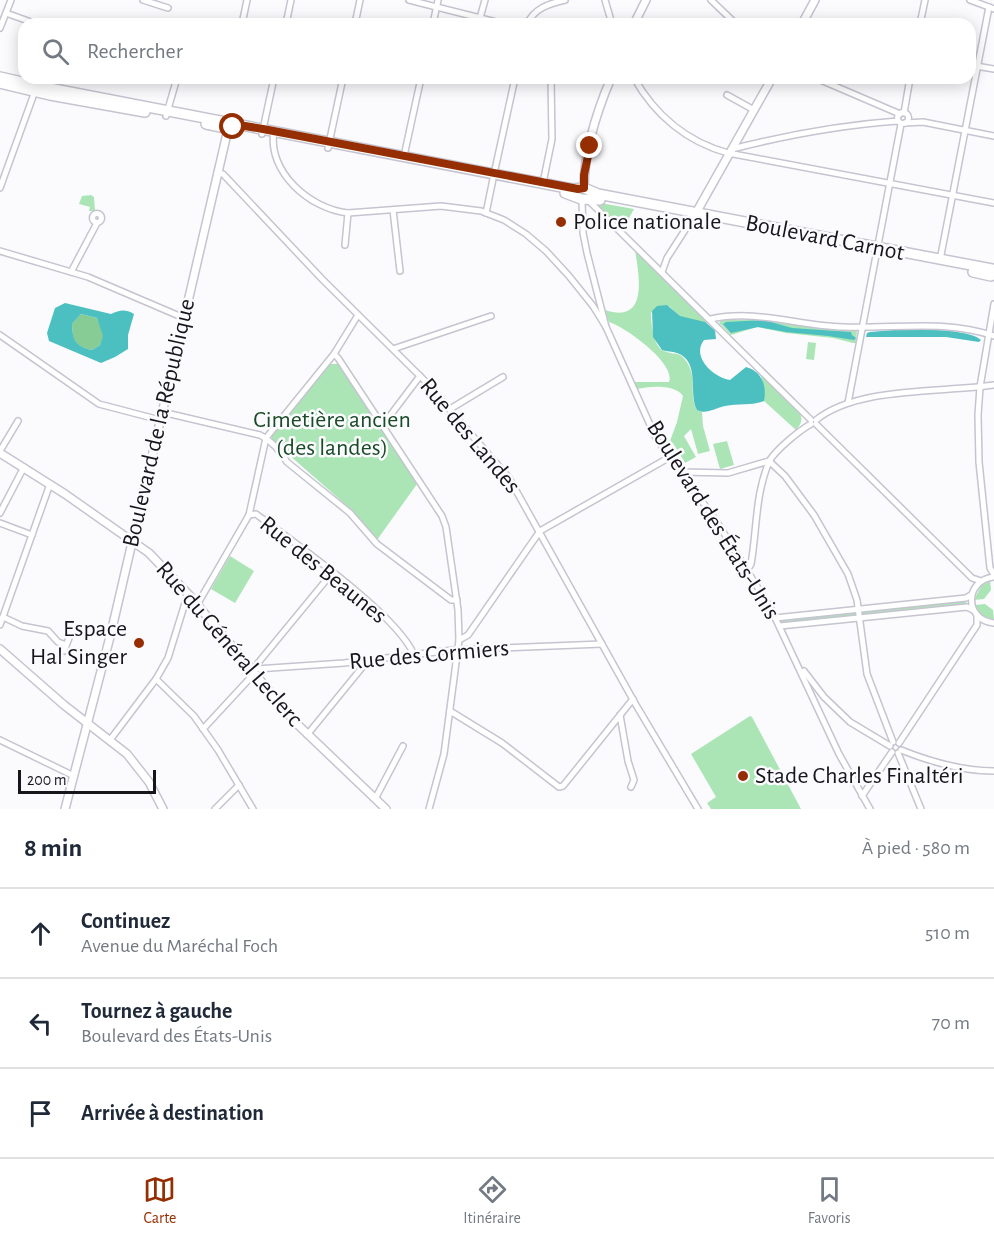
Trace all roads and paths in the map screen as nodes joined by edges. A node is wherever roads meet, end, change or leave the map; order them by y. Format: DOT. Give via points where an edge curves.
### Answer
graph roads {
  1 [pos="11,0"];
  2 [pos="143,0"];
  3 [pos="247,0"];
  4 [pos="291,0"];
  5 [pos="360,0"];
  6 [pos="409,0"];
  7 [pos="438,0"];
  8 [pos="485,0"];
  9 [pos="565,0"];
  10 [pos="605,0"];
  11 [pos="646,0"];
  12 [pos="711,0"];
  13 [pos="815,0"];
  14 [pos="925,0"];
  15 [pos="970,0"];
  16 [pos="437,7"];
  17 [pos="168,8"];
  18 [pos="992,8"];
  19 [pos="6,13"];
  20 [pos="20,18"];
  21 [pos="243,18"];
  22 [pos="287,18"];
  23 [pos="356,18"];
  24 [pos="434,18"];
  25 [pos="480,18"];
  26 [pos="530,18"];
  27 [pos="610,18"];
  28 [pos="637,18"];
  29 [pos="730,18"];
  30 [pos="805,18"];
  31 [pos="921,18"];
  32 [pos="0,28"];
  33 [pos="977,66"];
  34 [pos="994,69"];
  35 [pos="976,71"];
  36 [pos="0,77"];
  37 [pos="0,83"];
  38 [pos="18,83"];
  39 [pos="21,84"];
  40 [pos="175,84"];
  41 [pos="273,84"];
  42 [pos="342,84"];
  43 [pos="420,84"];
  44 [pos="514,84"];
  45 [pos="551,84"];
  46 [pos="608,84"];
  47 [pos="638,84"];
  48 [pos="769,84"];
  49 [pos="831,84"];
  50 [pos="909,84"];
  51 [pos="974,84"];
  52 [pos="36,89"];
  53 [pos="727,95"];
  54 [pos="754,110"];
  55 [pos="167,113"];
  56 [pos="904,114"];
  57 [pos="923,122"];
  58 [pos="901,123"];
  59 [pos="229,126"];
  60 [pos="965,130"];
  61 [pos="262,132"];
  62 [pos="273,133"];
  63 [pos="994,135"];
  64 [pos="329,145"];
  65 [pos="729,151"];
  66 [pos="404,158"];
  67 [pos="3,172"];
  68 [pos="217,173"];
  69 [pos="494,177"];
  70 [pos="543,183"];
  71 [pos="890,183"];
  72 [pos="0,188"];
  73 [pos="583,194"];
  74 [pos="953,195"];
  75 [pos="994,203"];
  76 [pos="393,210"];
  77 [pos="348,213"];
  78 [pos="486,213"];
  79 [pos="694,215"];
  80 [pos="97,223"];
  81 [pos="345,245"];
  82 [pos="878,250"];
  83 [pos="0,251"];
  84 [pos="940,260"];
  85 [pos="400,271"];
  86 [pos="71,272"];
  87 [pos="662,272"];
  88 [pos="993,273"];
  89 [pos="596,294"];
  90 [pos="994,304"];
  91 [pos="594,306"];
  92 [pos="602,308"];
  93 [pos="358,315"];
  94 [pos="491,316"];
  95 [pos="184,318"];
  96 [pos="711,319"];
  97 [pos="606,327"];
  98 [pos="863,328"];
  99 [pos="0,335"];
  100 [pos="991,335"];
  101 [pos="393,349"];
  102 [pos="334,354"];
  103 [pos="420,376"];
  104 [pos="503,377"];
  105 [pos="994,385"];
  106 [pos="980,387"];
  107 [pos="848,403"];
  108 [pos="450,410"];
  109 [pos="161,416"];
  110 [pos="18,421"];
  111 [pos="814,422"];
  112 [pos="383,424"];
  113 [pos="266,438"];
  114 [pos="0,452"];
  115 [pos="670,457"];
  116 [pos="769,461"];
  117 [pos="24,467"];
  118 [pos="682,472"];
  119 [pos="50,484"];
  120 [pos="0,513"];
  121 [pos="249,515"];
  122 [pos="0,523"];
  123 [pos="540,531"];
  124 [pos="32,535"];
  125 [pos="132,540"];
  126 [pos="990,568"];
  127 [pos="748,569"];
  128 [pos="332,573"];
  129 [pos="994,576"];
  130 [pos="972,578"];
  131 [pos="984,579"];
  132 [pos="975,587"];
  133 [pos="971,595"];
  134 [pos="190,596"];
  135 [pos="457,600"];
  136 [pos="197,605"];
  137 [pos="859,609"];
  138 [pos="973,610"];
  139 [pos="978,616"];
  140 [pos="3,617"];
  141 [pos="775,618"];
  142 [pos="860,618"];
  143 [pos="991,623"];
  144 [pos="0,625"];
  145 [pos="977,625"];
  146 [pos="780,626"];
  147 [pos="69,638"];
  148 [pos="459,640"];
  149 [pos="602,644"];
  150 [pos="0,649"];
  151 [pos="458,651"];
  152 [pos="414,654"];
  153 [pos="369,660"];
  154 [pos="798,663"];
  155 [pos="255,671"];
  156 [pos="156,679"];
  157 [pos="824,697"];
  158 [pos="633,699"];
  159 [pos="815,703"];
  160 [pos="450,711"];
  161 [pos="620,715"];
  162 [pos="88,724"];
  163 [pos="203,729"];
  164 [pos="307,735"];
  165 [pos="0,740"];
  166 [pos="110,740"];
  167 [pos="404,746"];
  168 [pos="895,748"];
  169 [pos="994,771"];
  170 [pos="73,779"];
  171 [pos="239,785"];
  172 [pos="631,786"];
  173 [pos="862,796"];
  174 [pos="375,799"];
  175 [pos="65,809"];
  176 [pos="163,809"];
  177 [pos="215,809"];
  178 [pos="253,809"];
  179 [pos="386,809"];
  180 [pos="429,809"];
  181 [pos="698,809"];
  182 [pos="870,809"];
  183 [pos="921,809"];
  1 -- 19 [label="street"];
  2 -- 17 [label="street"];
  3 -- 21 [label="street"];
  4 -- 22 [label="street"];
  5 -- 23 [label="street"];
  6 -- 16 [label="street"];
  7 -- 16 [label="street"];
  8 -- 25 [label="street"];
  9 -- 26 [label="street" via="539,8"];
  10 -- 27 [label="street"];
  11 -- 28 [label="street"];
  12 -- 29 [label="street"];
  13 -- 30 [label="street"];
  14 -- 31 [label="street"];
  15 -- 18 [label="street"];
  16 -- 24 [label="street"];
  16 -- 25 [label="street"];
  18 -- 33 [label="street"];
  19 -- 20 [label="street"];
  19 -- 32 [label="street"];
  33 -- 34 [label="street"];
  33 -- 35 [label="street"];
  36 -- 38 [label="main road"];
  37 -- 52 [label="main road"];
  39 -- 52 [label="main road"];
  40 -- 55 [label="street"];
  41 -- 61 [label="street"];
  42 -- 64 [label="street"];
  43 -- 66 [label="street"];
  44 -- 69 [label="street"];
  45 -- 70 [label="street" via="552,139"];
  46 -- 73 [label="street, Boulevard des États-Unis" via="590,146"];
  47 -- 65 [label="street" via="679,130 696,142"];
  48 -- 54 [label="street"];
  49 -- 56 [label="street"];
  50 -- 56 [label="street"];
  51 -- 60 [label="street"];
  52 -- 55 [label="main road, Boulevard Carnot"];
  52 -- 67 [label="street"];
  53 -- 54 [label="street"];
  54 -- 65 [label="street"];
  55 -- 59 [label="main road, Boulevard Carnot"];
  56 -- 57 [label="street"];
  56 -- 58 [label="street" via="897,117"];
  56 -- 58 [label="street" via="908,120"];
  57 -- 58 [label="street"];
  57 -- 60 [label="street"];
  58 -- 65 [label="street" via="812,130"];
  58 -- 71 [label="street"];
  59 -- 61 [label="main road, Boulevard Carnot"];
  59 -- 61 [label="main road"];
  59 -- 68 [label="street, Boulevard de la République"];
  60 -- 63 [label="street"];
  60 -- 74 [label="street"];
  61 -- 62 [label="main road, Boulevard Carnot"];
  62 -- 64 [label="main road, Boulevard Carnot"];
  62 -- 77 [label="street" via="277,161 290,180 321,206"];
  64 -- 66 [label="main road, Boulevard Carnot"];
  65 -- 71 [label="street"];
  65 -- 79 [label="street"];
  66 -- 69 [label="main road, Boulevard Carnot"];
  67 -- 72 [label="street"];
  68 -- 93 [label="street, Rue des Landes" via="225,176"];
  68 -- 95 [label="street, Boulevard de la République"];
  69 -- 70 [label="main road, Boulevard Carnot"];
  69 -- 73 [label="main road, Boulevard Carnot"];
  69 -- 78 [label="street"];
  70 -- 73 [label="main road, Boulevard Carnot"];
  71 -- 74 [label="street"];
  71 -- 82 [label="street"];
  73 -- 79 [label="main road, Boulevard Carnot"];
  73 -- 87 [label="street"];
  73 -- 89 [label="street, Boulevard des États-Unis" via="583,233"];
  74 -- 75 [label="street"];
  74 -- 84 [label="street"];
  76 -- 77 [label="street"];
  76 -- 78 [label="street" via="452,206"];
  76 -- 85 [label="street"];
  77 -- 81 [label="street"];
  78 -- 91 [label="street" via="540,245"];
  79 -- 82 [label="main road, Boulevard Carnot"];
  79 -- 87 [label="street"];
  80 -- 86 [label="street"];
  82 -- 84 [label="main road, Boulevard Carnot"];
  82 -- 88 [label="main road, Boulevard Carnot"];
  82 -- 98 [label="street"];
  83 -- 86 [label="street"];
  84 -- 88 [label="main road, Boulevard Carnot"];
  86 -- 95 [label="street"];
  87 -- 96 [label="street"];
  89 -- 91 [label="street, Boulevard des États-Unis"];
  89 -- 92 [label="street, Boulevard des États-Unis"];
  90 -- 100 [label="street"];
  91 -- 92 [label="street"];
  91 -- 97 [label="street, Boulevard des États-Unis"];
  92 -- 97 [label="street, Boulevard des États-Unis"];
  93 -- 101 [label="street, Rue des Landes"];
  93 -- 102 [label="street"];
  94 -- 101 [label="street"];
  95 -- 109 [label="street, Boulevard de la République"];
  96 -- 98 [label="street" via="764,317"];
  96 -- 111 [label="street"];
  97 -- 115 [label="street, Boulevard des États-Unis" via="656,438"];
  98 -- 100 [label="street" via="927,325"];
  98 -- 107 [label="street"];
  99 -- 109 [label="street" via="99,404"];
  100 -- 106 [label="street"];
  101 -- 103 [label="street, Rue des Landes"];
  102 -- 112 [label="street"];
  102 -- 113 [label="street"];
  103 -- 108 [label="street, Rue des Landes"];
  103 -- 112 [label="street"];
  104 -- 108 [label="street"];
  105 -- 106 [label="street"];
  106 -- 107 [label="street" via="893,393"];
  106 -- 126 [label="street" via="979,453"];
  107 -- 111 [label="street"];
  108 -- 123 [label="street, Rue des Landes" via="509,478"];
  109 -- 113 [label="street"];
  109 -- 125 [label="street, Boulevard de la République"];
  110 -- 114 [label="street"];
  111 -- 116 [label="street"];
  111 -- 130 [label="street"];
  112 -- 135 [label="street" via="444,519"];
  113 -- 121 [label="street"];
  113 -- 135 [label="street" via="287,462 350,513 377,544 451,600"];
  114 -- 117 [label="street, Rue du Général Leclerc"];
  115 -- 118 [label="street, Boulevard des États-Unis"];
  115 -- 123 [label="street"];
  116 -- 118 [label="street" via="728,473"];
  116 -- 127 [label="street"];
  116 -- 137 [label="street" via="823,529 848,574"];
  117 -- 119 [label="street, Rue du Général Leclerc"];
  117 -- 120 [label="street"];
  118 -- 127 [label="street, Boulevard des États-Unis"];
  119 -- 124 [label="street"];
  119 -- 125 [label="street, Rue du Général Leclerc"];
  121 -- 128 [label="street, Rue des Beaunes" via="256,514"];
  121 -- 136 [label="street, Rue des Beaunes"];
  122 -- 124 [label="street"];
  123 -- 148 [label="street" via="468,635"];
  123 -- 149 [label="street, Rue des Landes"];
  124 -- 140 [label="street"];
  125 -- 134 [label="street, Rue du Général Leclerc"];
  125 -- 162 [label="street, Boulevard de la République"];
  126 -- 129 [label="street"];
  126 -- 131 [label="street"];
  127 -- 141 [label="street, Boulevard des États-Unis"];
  128 -- 152 [label="street, Rue des Beaunes" via="387,620"];
  128 -- 155 [label="street"];
  129 -- 131 [label="street"];
  130 -- 131 [label="street"];
  130 -- 132 [label="street"];
  131 -- 132 [label="street"];
  132 -- 133 [label="street"];
  133 -- 137 [label="street"];
  133 -- 138 [label="street"];
  134 -- 136 [label="street, Rue du Général Leclerc"];
  134 -- 156 [label="street" via="170,653"];
  135 -- 148 [label="street"];
  136 -- 155 [label="street, Rue du Général Leclerc"];
  137 -- 141 [label="street"];
  137 -- 142 [label="street"];
  138 -- 139 [label="street"];
  138 -- 142 [label="street" via="967,607"];
  139 -- 143 [label="street"];
  139 -- 145 [label="street"];
  140 -- 144 [label="street"];
  140 -- 147 [label="street" via="48,631 65,648"];
  141 -- 146 [label="street, Boulevard des États-Unis"];
  142 -- 146 [label="street"];
  142 -- 168 [label="street" via="867,674"];
  143 -- 145 [label="street"];
  145 -- 168 [label="street"];
  146 -- 154 [label="street, Boulevard des États-Unis"];
  148 -- 151 [label="street"];
  149 -- 151 [label="street, Rue des Cormiers"];
  149 -- 158 [label="street, Rue des Landes"];
  150 -- 162 [label="street"];
  151 -- 152 [label="street, Rue des Cormiers"];
  151 -- 160 [label="street"];
  152 -- 153 [label="street, Rue des Cormiers"];
  153 -- 155 [label="street, Rue des Cormiers"];
  153 -- 164 [label="street"];
  154 -- 157 [label="street"];
  154 -- 159 [label="street, Boulevard des États-Unis"];
  155 -- 163 [label="street"];
  155 -- 164 [label="street, Rue du Général Leclerc"];
  156 -- 163 [label="street"];
  156 -- 166 [label="street"];
  157 -- 159 [label="street"];
  157 -- 168 [label="street" via="850,722"];
  158 -- 161 [label="street"];
  158 -- 181 [label="street, Rue des Landes"];
  159 -- 173 [label="street, Boulevard des États-Unis"];
  160 -- 161 [label="street" via="502,743 559,787"];
  160 -- 180 [label="street" via="441,768"];
  161 -- 172 [label="street" via="634,780"];
  162 -- 166 [label="street"];
  162 -- 170 [label="street, Boulevard de la République"];
  163 -- 171 [label="street"];
  164 -- 174 [label="street, Rue du Général Leclerc"];
  165 -- 170 [label="street"];
  166 -- 176 [label="street" via="138,766"];
  167 -- 174 [label="street"];
  168 -- 169 [label="street" via="948,766"];
  168 -- 173 [label="street"];
  168 -- 183 [label="street"];
  170 -- 175 [label="street, Boulevard de la République"];
  171 -- 177 [label="street"];
  171 -- 178 [label="street"];
  173 -- 182 [label="street, Boulevard des États-Unis"];
  174 -- 179 [label="street, Rue du Général Leclerc"];
}
